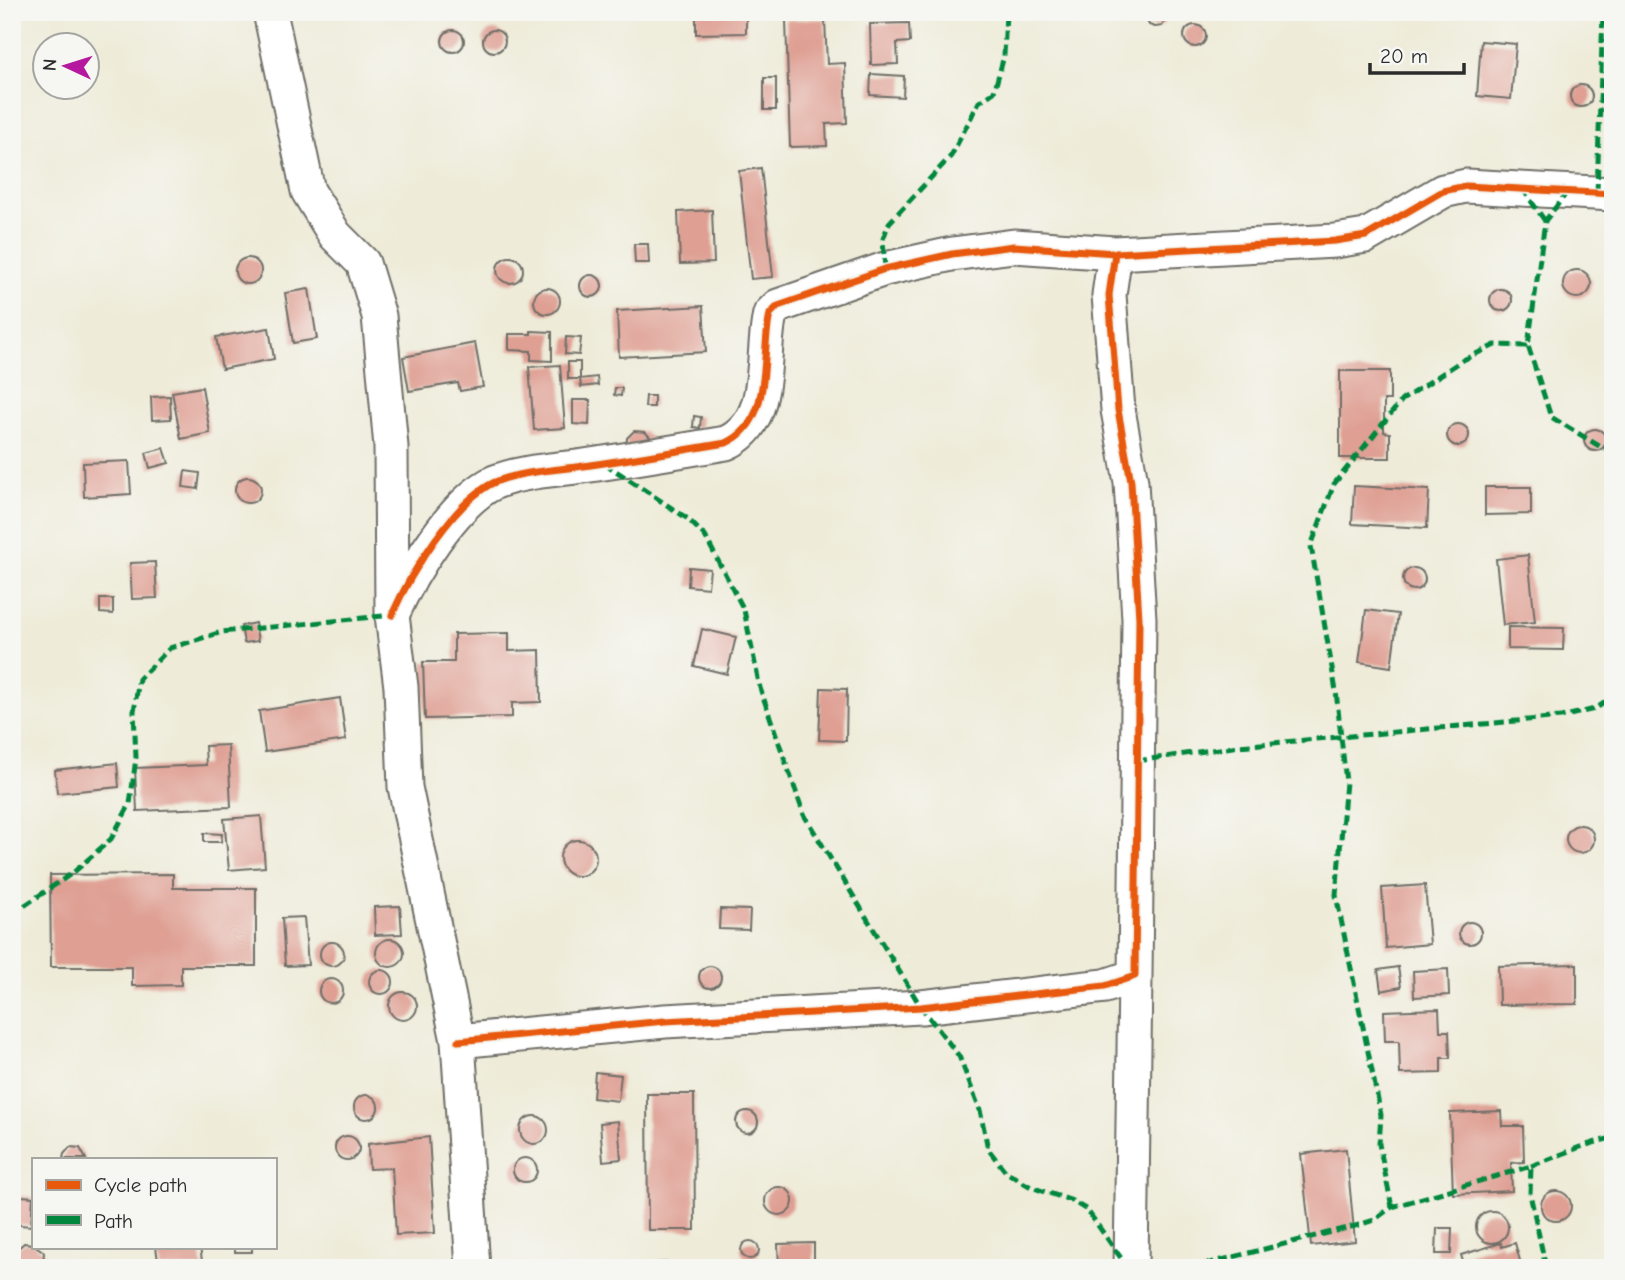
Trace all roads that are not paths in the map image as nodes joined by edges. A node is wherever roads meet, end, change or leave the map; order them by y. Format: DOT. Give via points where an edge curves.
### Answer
graph roads {
  1 [pos="270,12"];
  2 [pos="1613,194"];
  3 [pos="1115,253"];
  4 [pos="391,615"];
  5 [pos="1135,976"];
  6 [pos="458,1041"];
  7 [pos="473,1268"];
  8 [pos="1131,1268"];
  1 -- 4 [label="street" via="308,191 335,235 363,263 379,316 391,447"];
  2 -- 3 [label="street" via="1466,186 1443,191 1366,236"];
  3 -- 4 [label="street" via="1014,246 951,254 884,269 778,306 767,326 761,395 743,436 726,443 493,483 433,544 409,576"];
  3 -- 5 [label="street" via="1109,295 1118,410 1132,482 1139,619"];
  4 -- 6 [label="street" via="401,687 407,803"];
  5 -- 6 [label="street" via="1105,986 921,1007 665,1021"];
  5 -- 8 [label="street"];
  6 -- 7 [label="street"];
}
